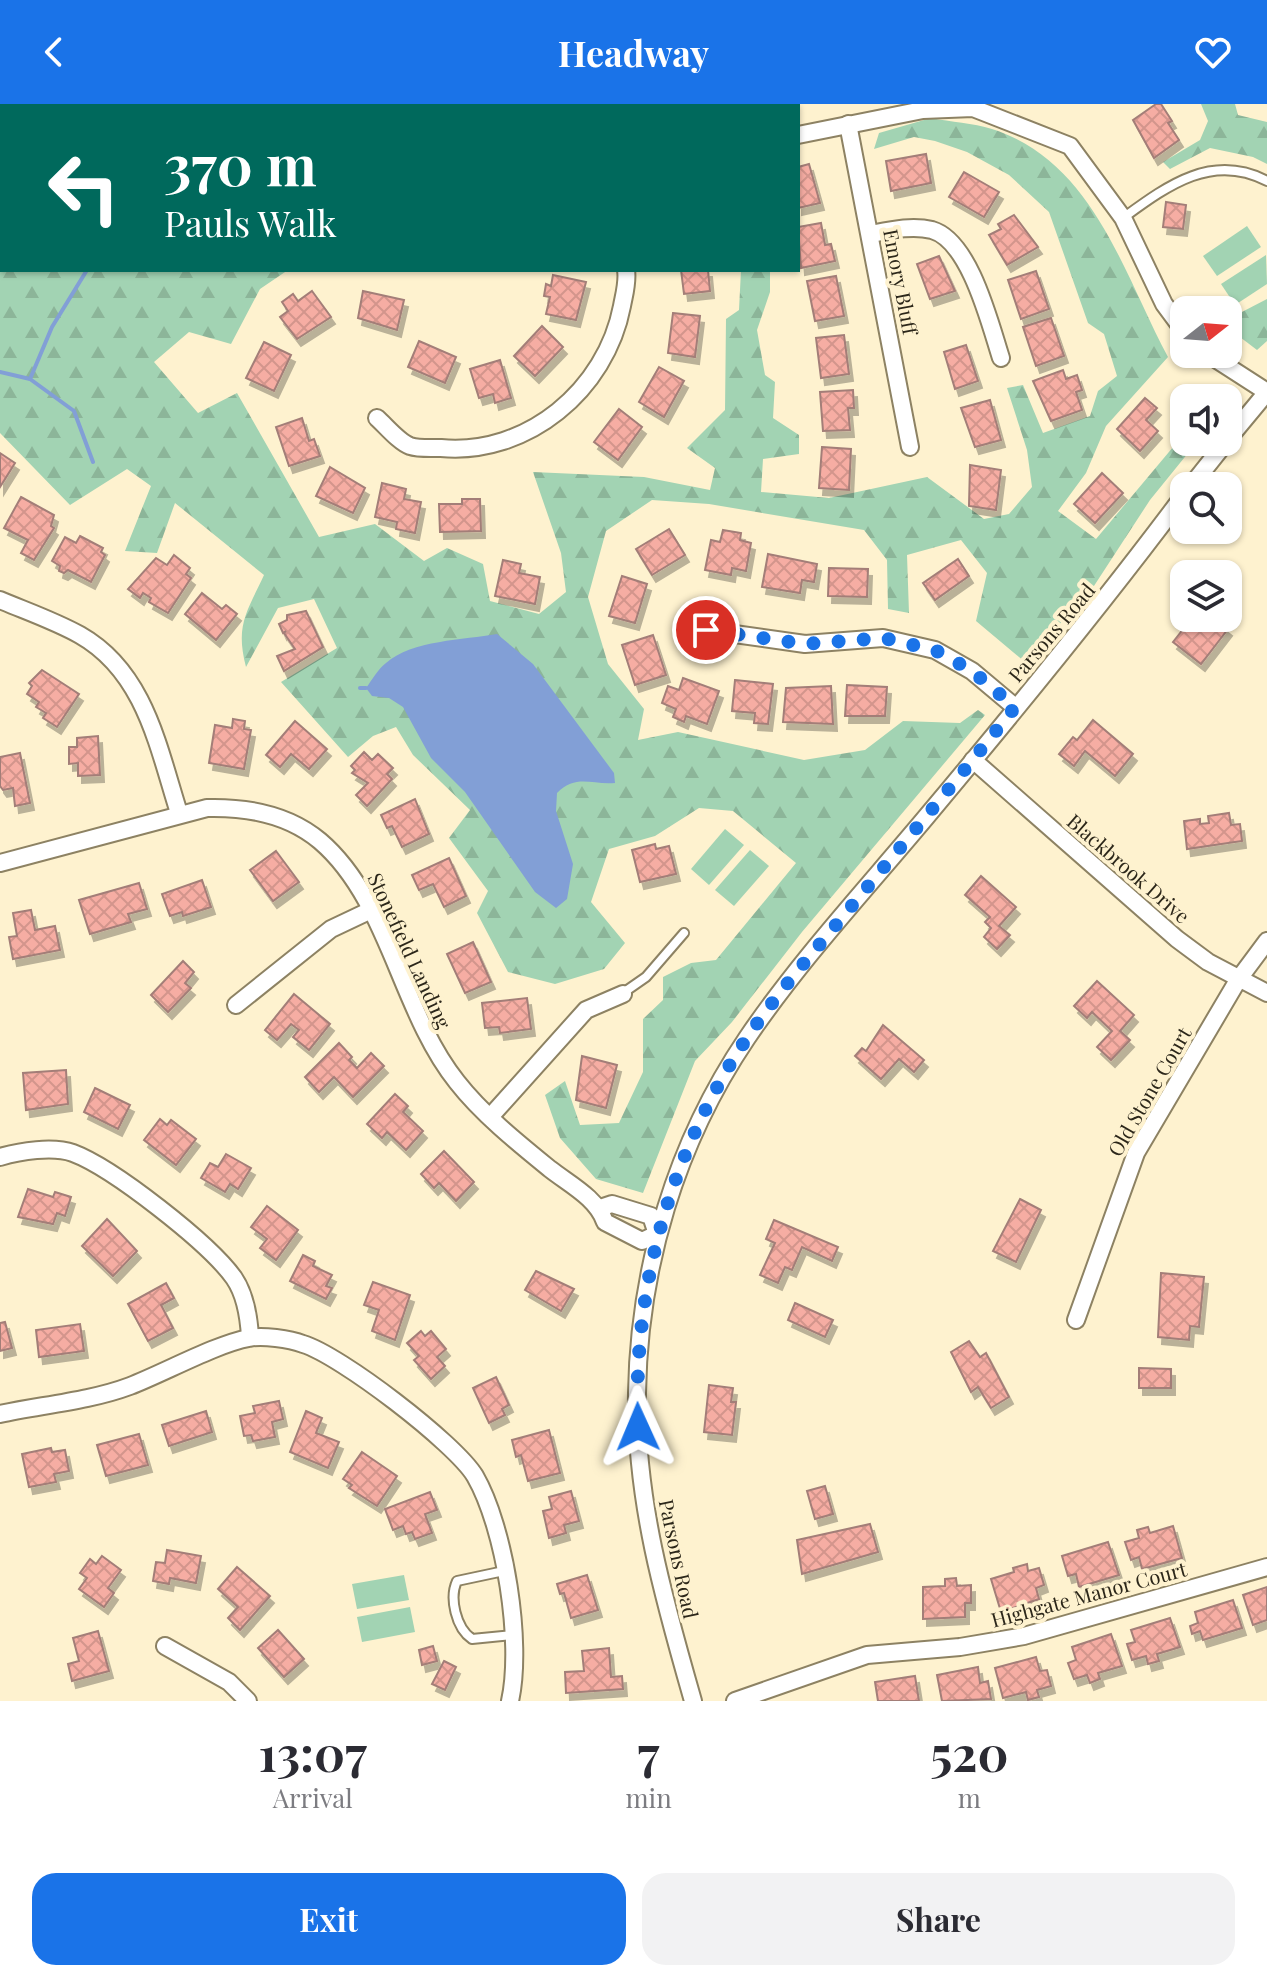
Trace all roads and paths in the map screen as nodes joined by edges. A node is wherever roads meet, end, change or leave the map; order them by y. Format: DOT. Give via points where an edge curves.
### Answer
graph roads {
  1 [pos="848,124"];
  2 [pos="800,135"];
  3 [pos="1267,181"];
  4 [pos="1123,218"];
  5 [pos="871,234"];
  6 [pos="626,272"];
  7 [pos="1170,312"];
  8 [pos="1001,358"];
  9 [pos="1230,368"];
  10 [pos="1267,392"];
  11 [pos="377,418"];
  12 [pos="1242,423"];
  13 [pos="910,447"];
  14 [pos="1215,456"];
  15 [pos="1202,472"];
  16 [pos="1170,514"];
  17 [pos="0,600"];
  18 [pos="706,630"];
  19 [pos="1015,707"];
  20 [pos="973,760"];
  21 [pos="179,813"];
  22 [pos="0,863"];
  23 [pos="369,911"];
  24 [pos="684,933"];
  25 [pos="1267,941"];
  26 [pos="1238,980"];
  27 [pos="1267,993"];
  28 [pos="623,994"];
  29 [pos="236,1005"];
  30 [pos="490,1117"];
  31 [pos="0,1157"];
  32 [pos="600,1208"];
  33 [pos="657,1234"];
  34 [pos="1076,1320"];
  35 [pos="250,1337"];
  36 [pos="0,1414"];
  37 [pos="1267,1567"];
  38 [pos="504,1571"];
  39 [pos="513,1635"];
  40 [pos="165,1646"];
  41 [pos="248,1701"];
  42 [pos="510,1701"];
  43 [pos="693,1701"];
  44 [pos="735,1701"];
  1 -- 2 [label="street"];
  1 -- 4 [label="street" via="923,110 973,108 1070,146"];
  1 -- 5 [label="street, Emory Bluff"];
  3 -- 4 [label="lane" via="1227,168 1194,173"];
  4 -- 7 [label="street"];
  5 -- 8 [label="street" via="911,227 949,238 986,310"];
  5 -- 13 [label="street, Emory Bluff"];
  6 -- 11 [label="street" via="617,329 591,378 570,404 544,423 493,446 466,451 408,445"];
  9 -- 10 [label="street"];
  10 -- 12 [label="street"];
  14 -- 15 [label="street"];
  16 -- 19 [label="street, Parsons Road" via="1103,605"];
  17 -- 21 [label="street" via="79,634 119,666 146,710"];
  18 -- 19 [label="street" via="805,644 883,638 935,650 972,671"];
  19 -- 20 [label="street, Parsons Road"];
  20 -- 26 [label="street, Blackbrook Drive" via="1177,939"];
  20 -- 33 [label="street, Parsons Road" via="747,1039 694,1135"];
  21 -- 22 [label="street, Stonefield Landing"];
  21 -- 23 [label="street, Stonefield Landing" via="236,807 293,823 339,859"];
  23 -- 29 [label="street" via="331,929"];
  23 -- 30 [label="street, Stonefield Landing" via="431,1045"];
  24 -- 28 [label="lane" via="646,977"];
  25 -- 26 [label="street, Old Stone Court"];
  26 -- 27 [label="street, Blackbrook Drive"];
  26 -- 34 [label="street, Old Stone Court" via="1136,1153"];
  28 -- 30 [label="street" via="586,1010"];
  30 -- 32 [label="street, Stonefield Landing"];
  31 -- 35 [label="street" via="72,1152 114,1177 211,1254 235,1280"];
  32 -- 33 [label="street" via="612,1204 651,1216"];
  32 -- 33 [label="street, Stonefield Landing" via="605,1222 642,1241"];
  33 -- 43 [label="street, Parsons Road" via="639,1346 639,1458 653,1552"];
  35 -- 36 [label="street" via="127,1387"];
  35 -- 38 [label="street" via="302,1343 336,1359 416,1418 474,1475 493,1521"];
  37 -- 44 [label="street, Highgate Manor Court" via="1024,1636 867,1655"];
  38 -- 39 [label="street"];
  38 -- 39 [label="lane" via="457,1581 456,1611 461,1629 472,1639"];
  39 -- 42 [label="street"];
  40 -- 41 [label="street" via="229,1682"];
}
